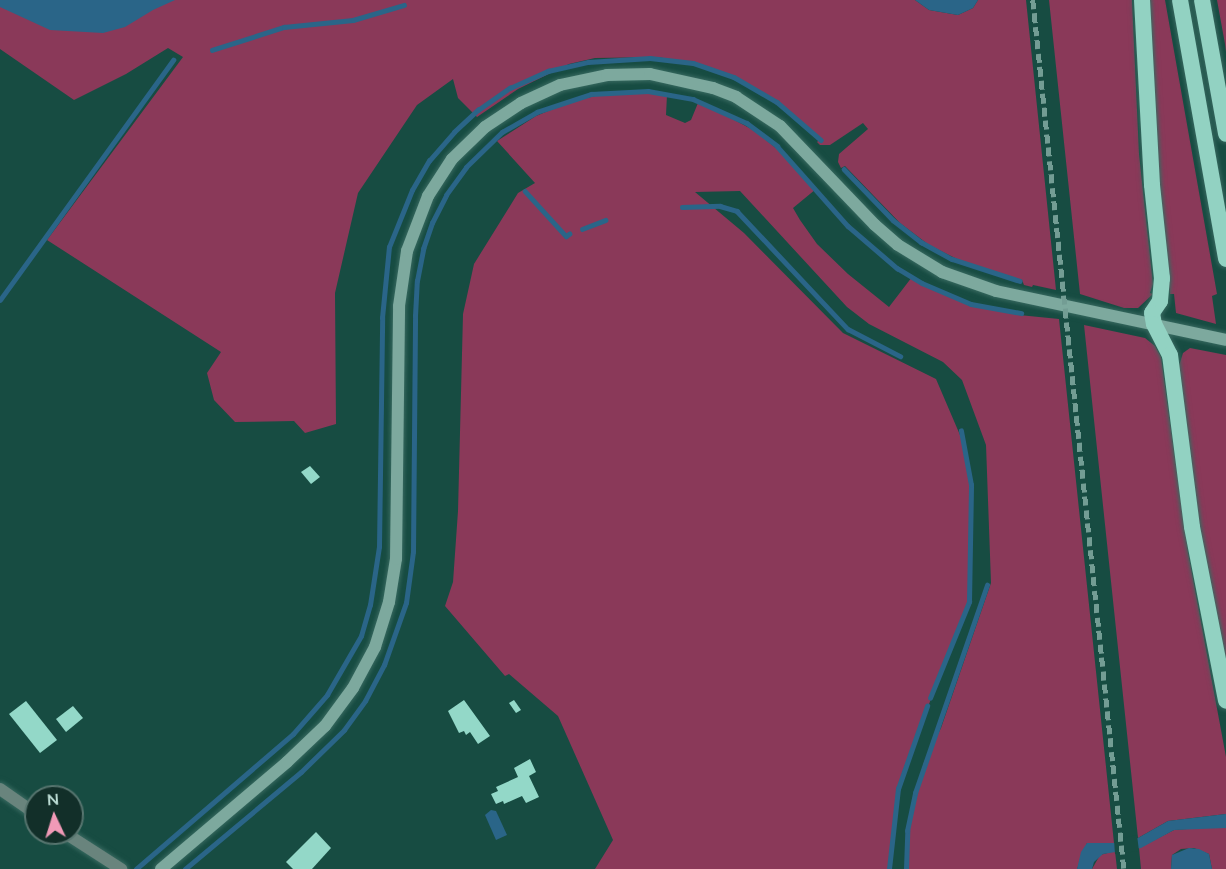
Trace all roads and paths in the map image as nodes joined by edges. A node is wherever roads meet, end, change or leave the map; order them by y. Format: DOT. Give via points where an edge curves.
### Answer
graph roads {
  1 [pos="1142,0"];
  2 [pos="1180,0"];
  3 [pos="1202,0"];
  4 [pos="1226,134"];
  5 [pos="1226,259"];
  6 [pos="1154,324"];
  7 [pos="1226,340"];
  8 [pos="1226,700"];
  9 [pos="0,789"];
  10 [pos="24,806"];
  11 [pos="82,845"];
  12 [pos="122,869"];
  13 [pos="161,869"];
  1 -- 6 [label="highway" via="1152,185 1162,278 1160,301 1152,313"];
  2 -- 5 [label="highway"];
  3 -- 4 [label="highway"];
  6 -- 7 [label="main road"];
  6 -- 8 [label="highway" via="1170,355 1192,527"];
  6 -- 13 [label="main road" via="996,291 927,264 875,225 780,126 736,97 712,88 660,75 607,75 560,86 521,102 485,127 452,159 428,196 407,251 399,306 396,559 389,602 375,647 353,688 325,726"];
  9 -- 10 [label="street"];
  11 -- 12 [label="street"];
}
